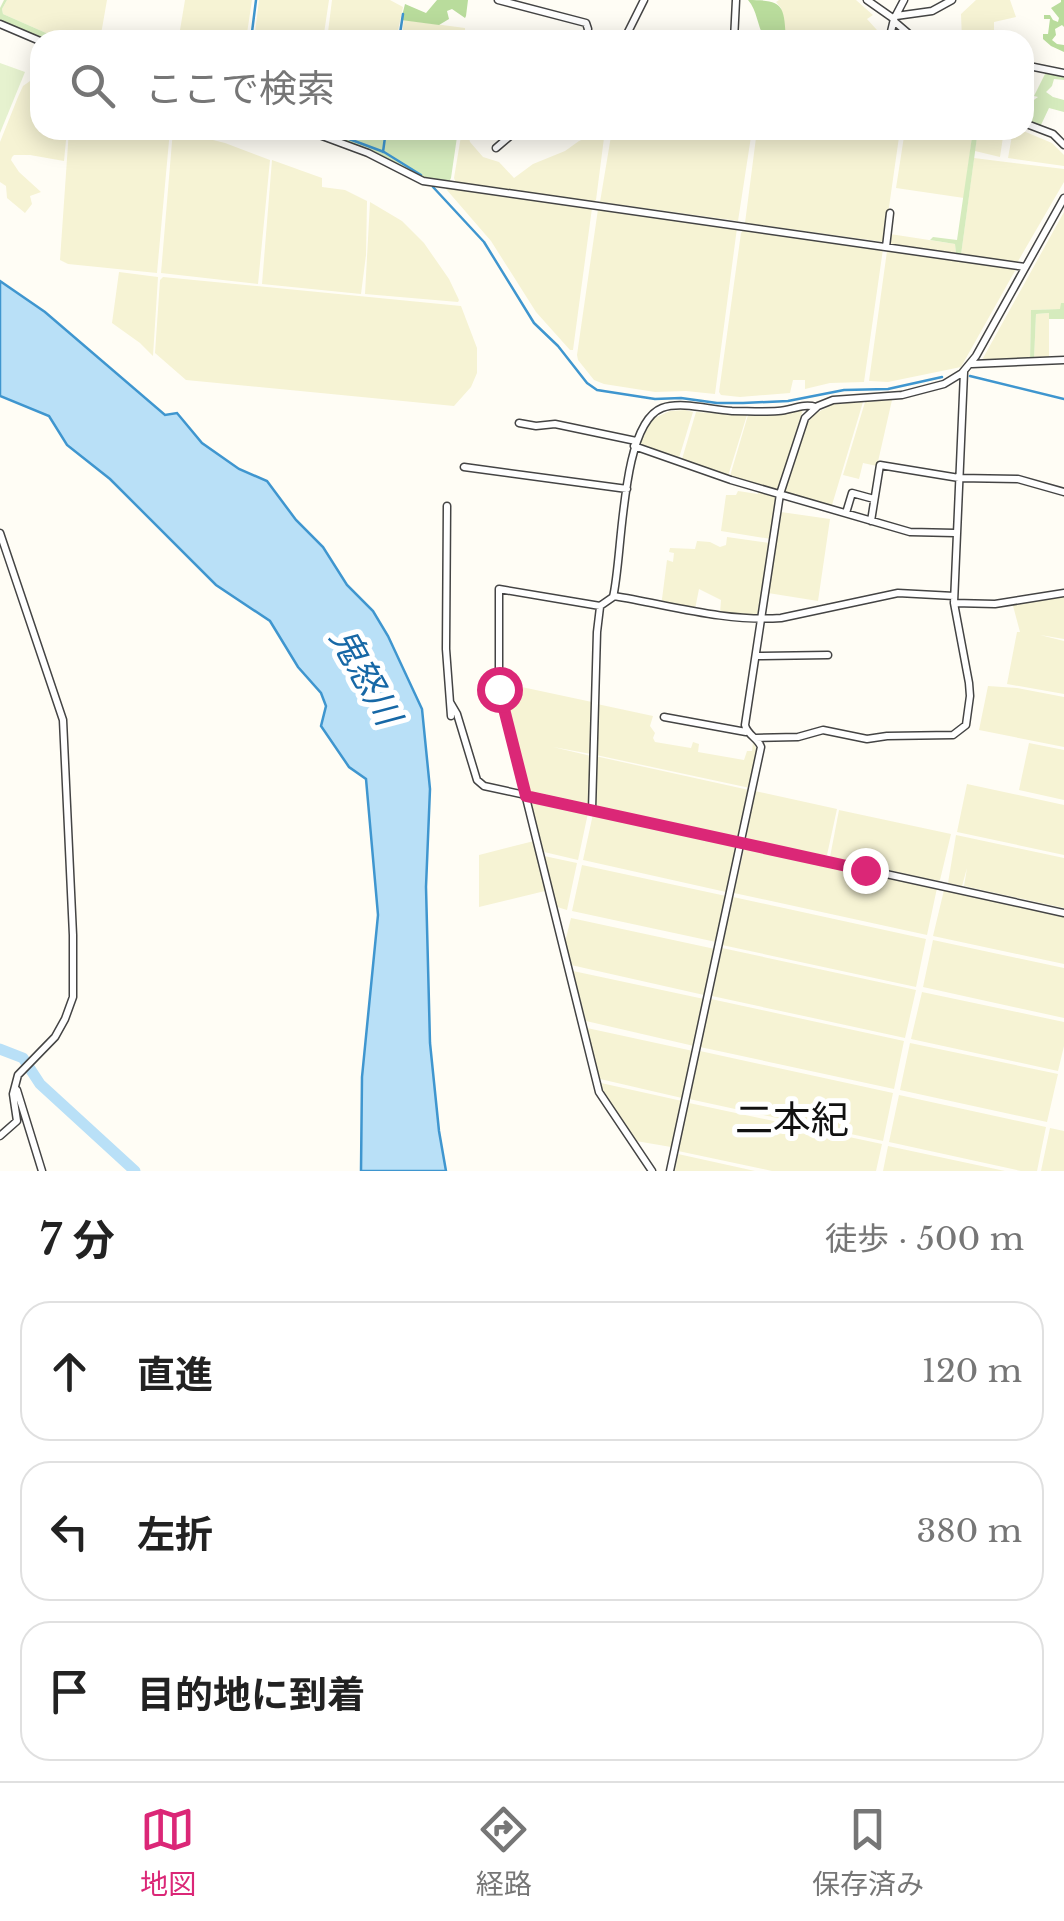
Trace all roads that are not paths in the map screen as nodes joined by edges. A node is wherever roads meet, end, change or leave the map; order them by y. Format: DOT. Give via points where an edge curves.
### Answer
graph roads {
  1 [pos="498,0"];
  2 [pos="644,0"];
  3 [pos="736,0"];
  4 [pos="866,0"];
  5 [pos="904,0"];
  6 [pos="952,0"];
  7 [pos="895,19"];
  8 [pos="0,24"];
  9 [pos="588,30"];
  10 [pos="629,30"];
  11 [pos="734,30"];
  12 [pos="892,30"];
  13 [pos="906,30"];
  14 [pos="30,36"];
  15 [pos="1034,67"];
  16 [pos="1064,72"];
  17 [pos="1034,127"];
  18 [pos="333,140"];
  19 [pos="505,140"];
  20 [pos="1064,145"];
  21 [pos="496,148"];
  22 [pos="1064,198"];
  23 [pos="890,213"];
  24 [pos="886,246"];
  25 [pos="1025,267"];
  26 [pos="1064,360"];
  27 [pos="971,364"];
  28 [pos="964,371"];
  29 [pos="816,407"];
  30 [pos="519,423"];
  31 [pos="636,443"];
  32 [pos="464,467"];
  33 [pos="959,478"];
  34 [pos="627,489"];
  35 [pos="1064,492"];
  36 [pos="780,494"];
  37 [pos="874,498"];
  38 [pos="447,506"];
  39 [pos="846,514"];
  40 [pos="871,521"];
  41 [pos="0,533"];
  42 [pos="956,534"];
  43 [pos="1064,592"];
  44 [pos="614,596"];
  45 [pos="954,600"];
  46 [pos="600,606"];
  47 [pos="762,619"];
  48 [pos="828,655"];
  49 [pos="757,656"];
  50 [pos="450,702"];
  51 [pos="451,716"];
  52 [pos="664,717"];
  53 [pos="747,732"];
  54 [pos="754,738"];
  55 [pos="526,796"];
  56 [pos="592,810"];
  57 [pos="742,842"];
  58 [pos="1064,913"];
  59 [pos="18,1080"];
  60 [pos="0,1136"];
  61 [pos="42,1171"];
  62 [pos="652,1171"];
  63 [pos="670,1171"];
  1 -- 9 [label="street" via="586,23"];
  2 -- 10 [label="street"];
  3 -- 11 [label="street"];
  4 -- 7 [label="street"];
  5 -- 7 [label="street"];
  6 -- 7 [label="street"];
  7 -- 12 [label="street"];
  7 -- 13 [label="street"];
  8 -- 14 [label="street"];
  15 -- 16 [label="street"];
  17 -- 20 [label="street"];
  18 -- 24 [label="street" via="424,181"];
  19 -- 21 [label="street"];
  22 -- 25 [label="street"];
  23 -- 24 [label="street"];
  24 -- 25 [label="street"];
  25 -- 27 [label="street"];
  26 -- 27 [label="street"];
  27 -- 28 [label="street"];
  28 -- 29 [label="street" via="911,394"];
  28 -- 33 [label="street"];
  29 -- 31 [label="street" via="668,407 652,415"];
  29 -- 36 [label="street" via="802,424"];
  30 -- 31 [label="street" via="555,424"];
  31 -- 34 [label="street"];
  31 -- 36 [label="street"];
  32 -- 34 [label="street"];
  33 -- 35 [label="street" via="1018,479"];
  33 -- 37 [label="street" via="880,464"];
  33 -- 42 [label="street"];
  34 -- 44 [label="street"];
  36 -- 39 [label="street"];
  36 -- 47 [label="street"];
  37 -- 39 [label="street" via="852,493"];
  37 -- 40 [label="street"];
  38 -- 50 [label="street"];
  39 -- 40 [label="street"];
  40 -- 42 [label="street"];
  41 -- 59 [label="street" via="65,735 73,996 55,1036"];
  42 -- 45 [label="street"];
  43 -- 45 [label="street" via="995,604"];
  44 -- 46 [label="street"];
  44 -- 47 [label="street"];
  45 -- 47 [label="street" via="898,592"];
  45 -- 54 [label="street" via="970,696 962,730 944,737 868,739 823,730"];
  46 -- 55 [label="street" via="499,589 499,689"];
  46 -- 56 [label="street"];
  47 -- 49 [label="street"];
  48 -- 49 [label="street"];
  49 -- 53 [label="street"];
  50 -- 51 [label="street"];
  50 -- 55 [label="street" via="480,784"];
  52 -- 53 [label="street"];
  53 -- 54 [label="street"];
  54 -- 57 [label="street" via="761,747"];
  55 -- 56 [label="street"];
  55 -- 62 [label="street" via="599,1092"];
  56 -- 57 [label="street"];
  57 -- 58 [label="street"];
  57 -- 63 [label="street"];
  59 -- 60 [label="street" via="17,1121"];
  59 -- 61 [label="street"];
}
